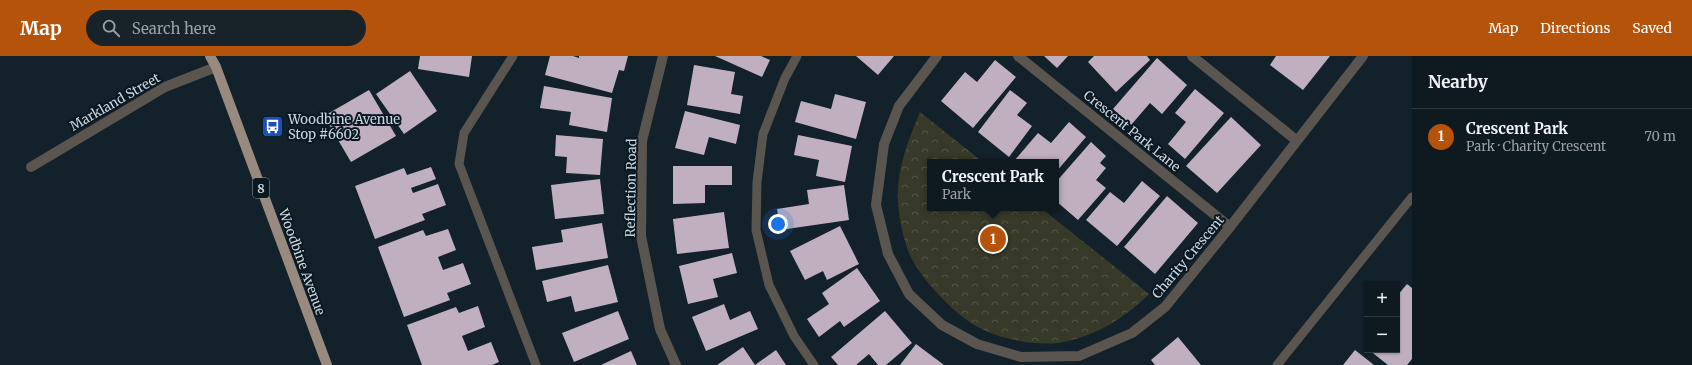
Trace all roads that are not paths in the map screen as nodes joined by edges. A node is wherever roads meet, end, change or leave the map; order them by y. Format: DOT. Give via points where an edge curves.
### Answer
graph roads {
  1 [pos="210,56"];
  2 [pos="513,56"];
  3 [pos="663,56"];
  4 [pos="797,56"];
  5 [pos="937,56"];
  6 [pos="1018,56"];
  7 [pos="1192,56"];
  8 [pos="1363,56"];
  9 [pos="216,67"];
  10 [pos="1296,140"];
  11 [pos="31,167"];
  12 [pos="1412,197"];
  13 [pos="1230,227"];
  14 [pos="327,365"];
  15 [pos="536,365"];
  16 [pos="676,365"];
  17 [pos="814,365"];
  18 [pos="1277,365"];
  1 -- 9 [label="main road, Woodbine Avenue / 8"];
  2 -- 15 [label="lane" via="464,133 459,164"];
  3 -- 16 [label="street, Reflection Road" via="642,141 642,236 660,329"];
  4 -- 17 [label="lane" via="785,78 763,134 757,182 756,230 769,285 794,336"];
  5 -- 13 [label="street, Charity Crescent" via="900,106 884,144 876,205 888,254 909,294 942,325 977,344 1021,357 1078,356 1132,333 1165,306"];
  6 -- 13 [label="street, Crescent Park Lane"];
  7 -- 10 [label="street"];
  8 -- 10 [label="street, Charity Crescent"];
  9 -- 11 [label="street, Markland Street" via="165,87"];
  9 -- 14 [label="main road, Woodbine Avenue / 8"];
  10 -- 13 [label="street, Charity Crescent"];
  12 -- 18 [label="lane"];
}
